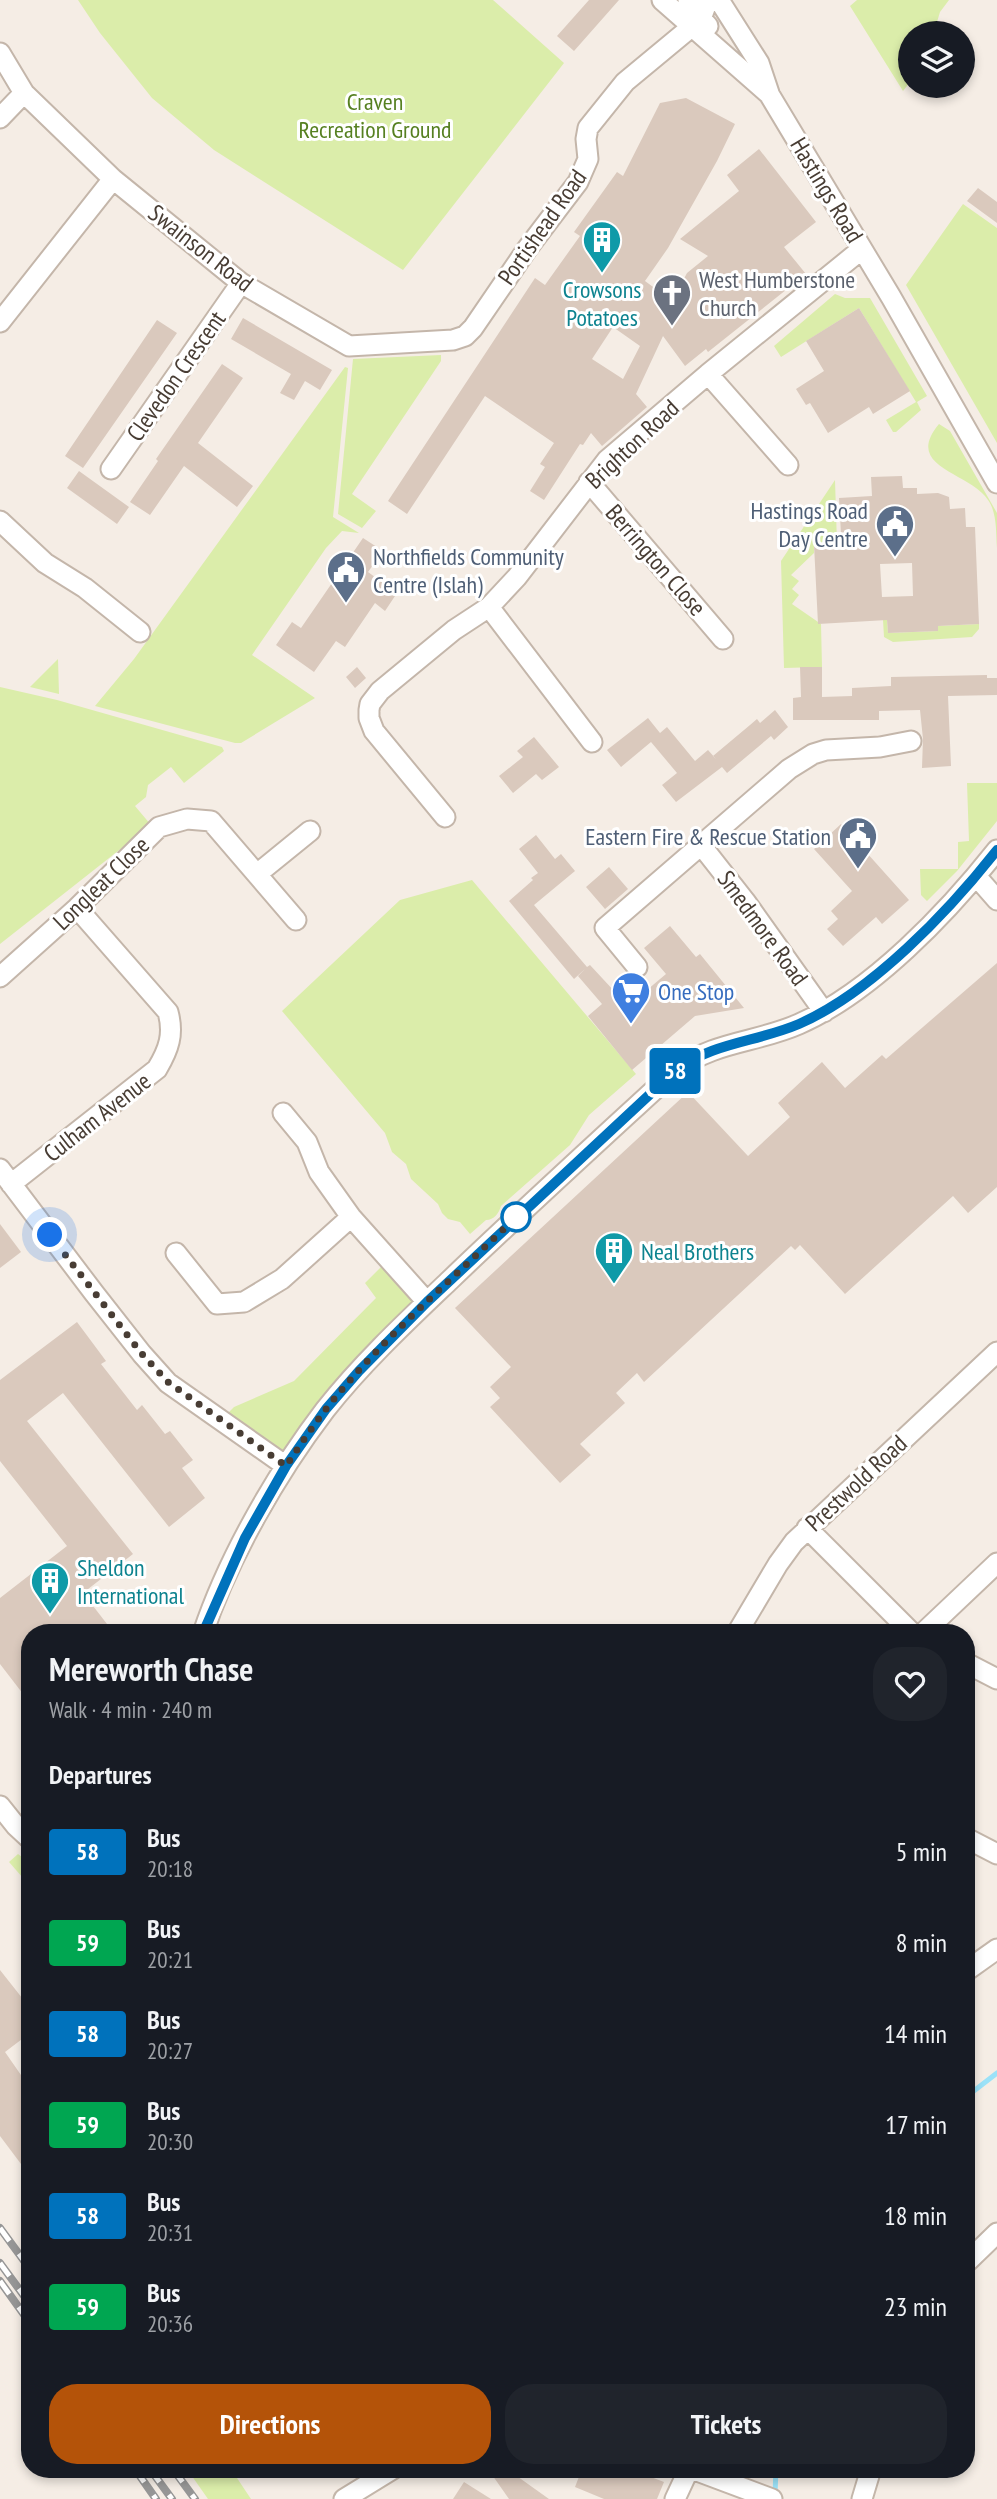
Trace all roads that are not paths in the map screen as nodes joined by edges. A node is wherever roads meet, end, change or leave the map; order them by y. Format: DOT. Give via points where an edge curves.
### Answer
graph roads {
  1 [pos="662,0"];
  2 [pos="688,0"];
  3 [pos="727,5"];
  4 [pos="700,15"];
  5 [pos="0,53"];
  6 [pos="24,93"];
  7 [pos="769,94"];
  8 [pos="0,118"];
  9 [pos="113,179"];
  10 [pos="862,249"];
  11 [pos="241,284"];
  12 [pos="0,322"];
  13 [pos="453,340"];
  14 [pos="708,374"];
  15 [pos="788,465"];
  16 [pos="111,469"];
  17 [pos="589,482"];
  18 [pos="997,483"];
  19 [pos="0,521"];
  20 [pos="489,607"];
  21 [pos="140,632"];
  22 [pos="723,639"];
  23 [pos="911,741"];
  24 [pos="592,742"];
  25 [pos="445,817"];
  26 [pos="310,831"];
  27 [pos="701,845"];
  28 [pos="997,850"];
  29 [pos="257,874"];
  30 [pos="976,876"];
  31 [pos="997,900"];
  32 [pos="77,908"];
  33 [pos="296,920"];
  34 [pos="637,967"];
  35 [pos="0,977"];
  36 [pos="824,1012"];
  37 [pos="283,1113"];
  38 [pos="6,1176"];
  39 [pos="351,1217"];
  40 [pos="176,1253"];
  41 [pos="427,1302"];
  42 [pos="997,1352"];
  43 [pos="286,1466"];
  44 [pos="807,1528"];
  45 [pos="997,1563"];
  46 [pos="207,1624"];
  47 [pos="742,1624"];
  48 [pos="903,1624"];
  49 [pos="933,1624"];
  50 [pos="975,1668"];
  51 [pos="997,1679"];
  52 [pos="0,1806"];
  53 [pos="21,1831"];
  54 [pos="975,1843"];
  55 [pos="997,1854"];
  56 [pos="997,1949"];
  57 [pos="975,1965"];
  58 [pos="997,2233"];
  59 [pos="975,2254"];
  60 [pos="379,2478"];
  61 [pos="686,2478"];
  62 [pos="714,2478"];
  63 [pos="868,2478"];
  64 [pos="348,2498"];
  65 [pos="675,2499"];
  66 [pos="772,2499"];
  67 [pos="862,2499"];
  1 -- 4 [label="street"];
  2 -- 4 [label="street"];
  3 -- 7 [label="street" via="759,63"];
  4 -- 7 [label="street"];
  4 -- 13 [label="street, Portishead Road" via="625,82 588,128 588,159 578,182 473,328"];
  5 -- 6 [label="street, Swainson Road"];
  6 -- 8 [label="street"];
  6 -- 9 [label="street, Swainson Road"];
  7 -- 10 [label="street, Hastings Road"];
  9 -- 11 [label="street, Swainson Road"];
  9 -- 12 [label="street"];
  10 -- 14 [label="street, Brighton Road"];
  10 -- 18 [label="street, Hastings Road"];
  11 -- 13 [label="street, Swainson Road" via="349,346"];
  11 -- 16 [label="street, Clevedon Crescent"];
  14 -- 15 [label="street"];
  14 -- 17 [label="street, Brighton Road" via="607,460"];
  17 -- 20 [label="street, Brighton Road"];
  17 -- 22 [label="street, Berrington Close"];
  19 -- 21 [label="street" via="45,563"];
  20 -- 24 [label="street"];
  20 -- 25 [label="street, Brighton Road" via="454,630 370,704 369,718 378,737"];
  23 -- 27 [label="street, Smedmore Road" via="813,754"];
  26 -- 29 [label="street"];
  27 -- 34 [label="street, Smedmore Road" via="605,928"];
  27 -- 36 [label="street, Smedmore Road"];
  28 -- 30 [label="street"];
  29 -- 32 [label="street, Longleat Close" via="212,821 187,819 159,827"];
  29 -- 33 [label="street, Longleat Close"];
  30 -- 31 [label="street"];
  30 -- 36 [label="street" via="873,979"];
  32 -- 35 [label="street, Longleat Close"];
  32 -- 38 [label="street, Culham Avenue" via="168,1012 172,1027 169,1049 158,1069"];
  36 -- 41 [label="street" via="771,1035 719,1046 693,1057"];
  37 -- 39 [label="street" via="307,1142 319,1172"];
  38 -- 43 [label="street" via="168,1382"];
  39 -- 40 [label="street" via="282,1279 244,1302 216,1304"];
  39 -- 41 [label="street"];
  41 -- 43 [label="street" via="326,1409"];
  42 -- 44 [label="street, Prestwold Road"];
  43 -- 46 [label="street" via="245,1538"];
  44 -- 47 [label="street, Prestwold Road" via="778,1564"];
  44 -- 48 [label="street"];
  45 -- 49 [label="street"];
  50 -- 51 [label="street"];
  52 -- 53 [label="street"];
  54 -- 55 [label="street"];
  56 -- 57 [label="street"];
  58 -- 59 [label="street"];
  60 -- 64 [label="street"];
  61 -- 65 [label="street"];
  62 -- 66 [label="street"];
  63 -- 67 [label="street"];
}
